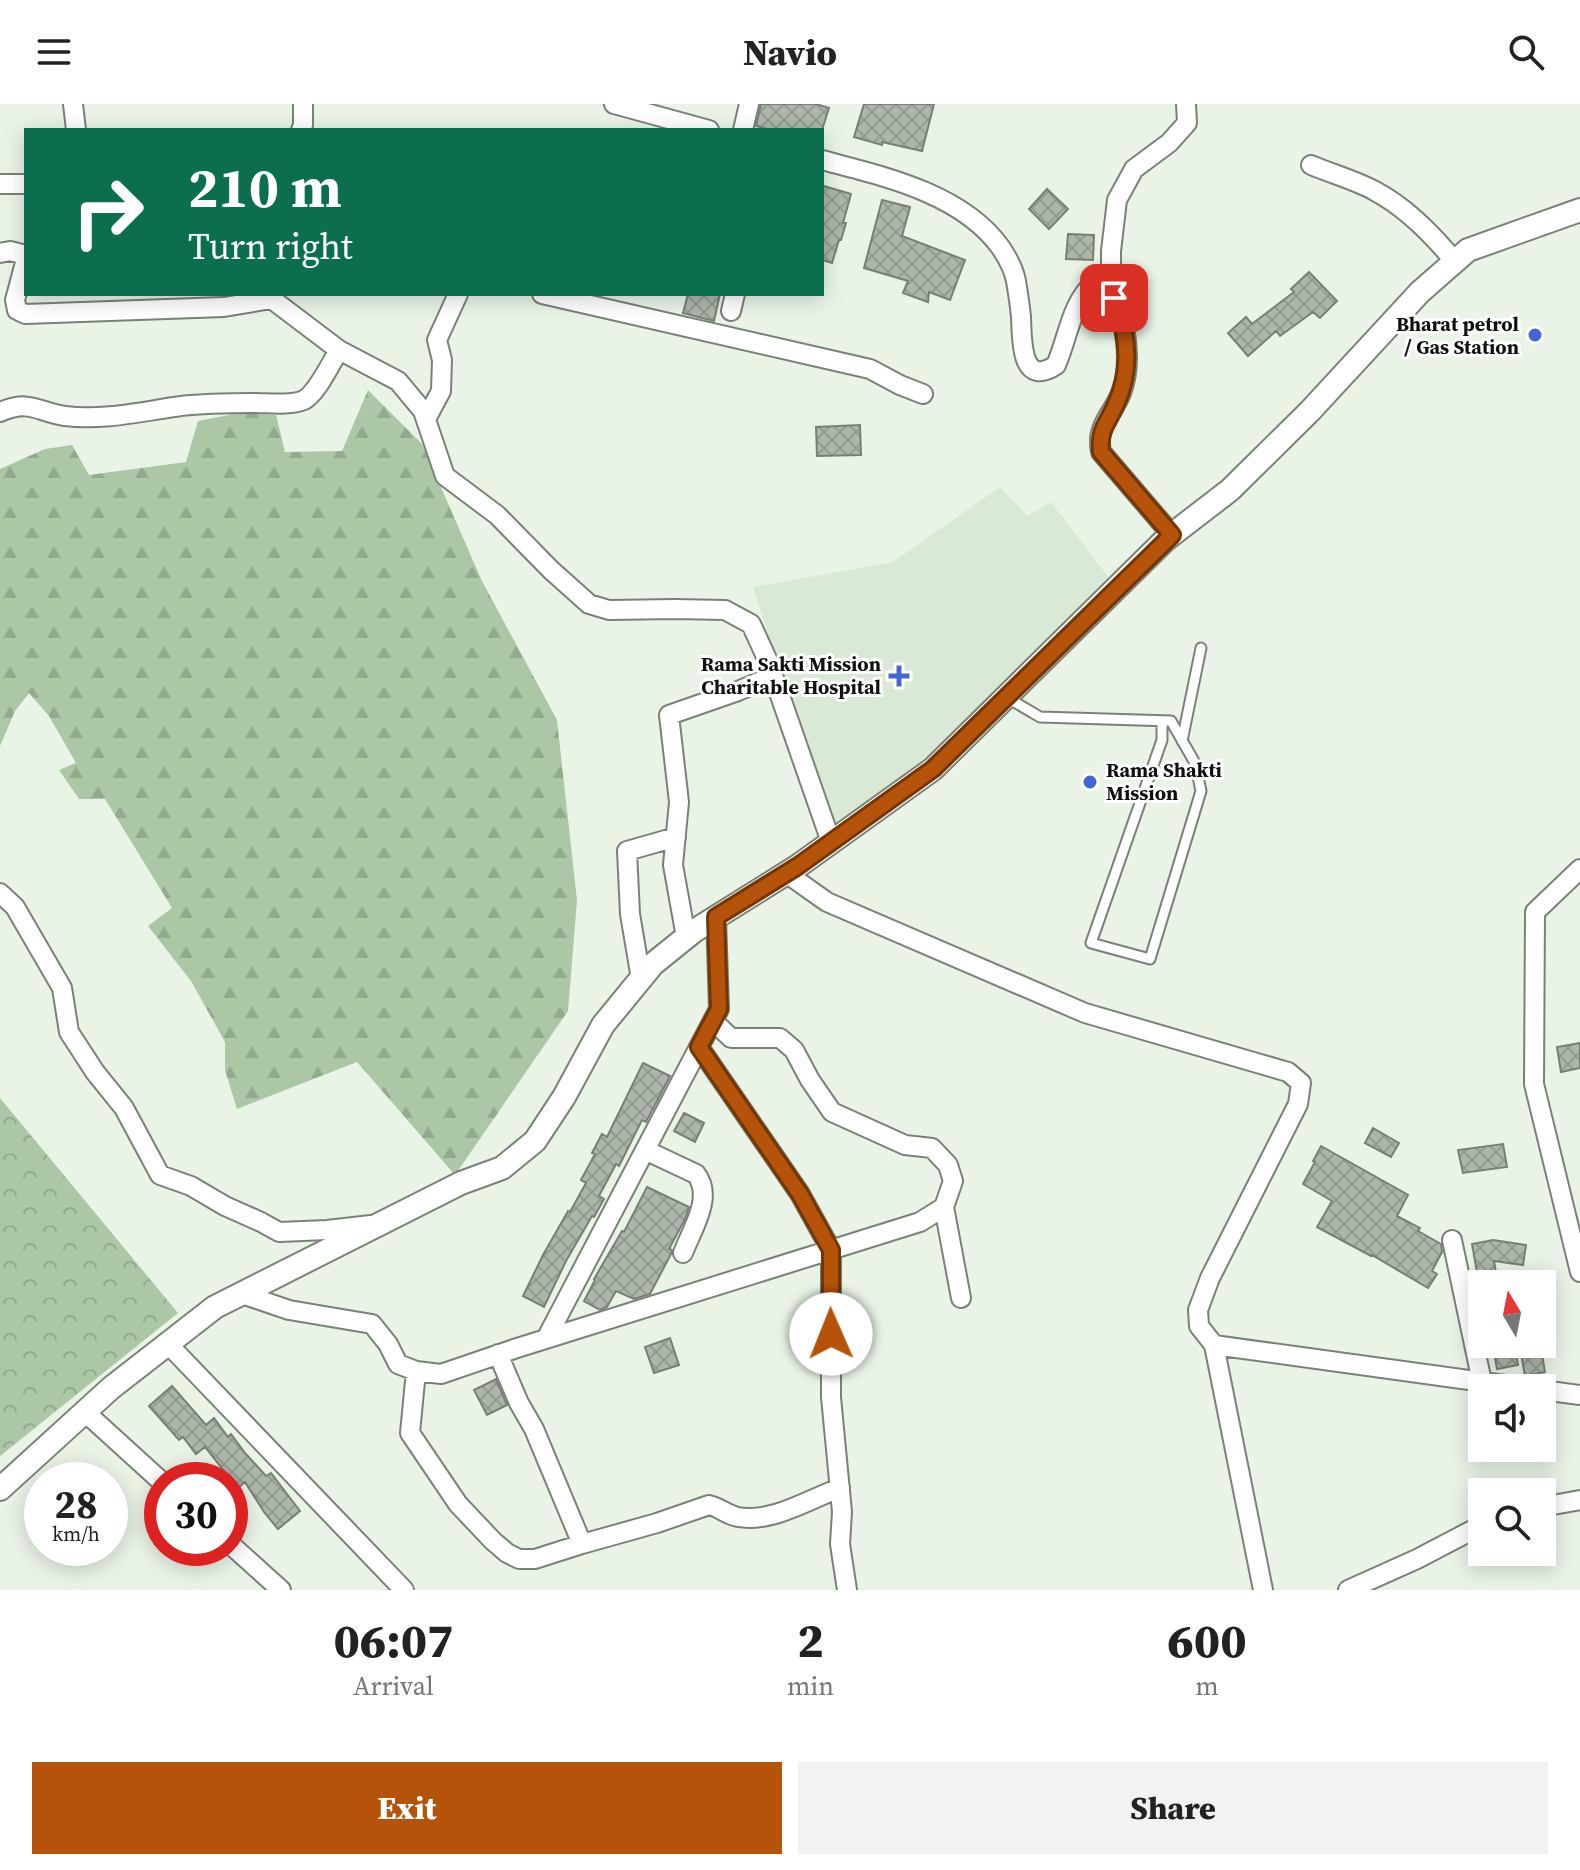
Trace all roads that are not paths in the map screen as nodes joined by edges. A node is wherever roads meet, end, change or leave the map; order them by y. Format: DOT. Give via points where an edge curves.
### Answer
graph roads {
  1 [pos="73,104"];
  2 [pos="303,104"];
  3 [pos="614,104"];
  4 [pos="749,104"];
  5 [pos="1186,104"];
  6 [pos="641,108"];
  7 [pos="686,127"];
  8 [pos="76,128"];
  9 [pos="302,128"];
  10 [pos="743,128"];
  11 [pos="824,161"];
  12 [pos="1311,165"];
  13 [pos="0,184"];
  14 [pos="24,184"];
  15 [pos="1580,210"];
  16 [pos="0,253"];
  17 [pos="24,256"];
  18 [pos="1455,262"];
  19 [pos="24,265"];
  20 [pos="1106,284"];
  21 [pos="268,296"];
  22 [pos="457,296"];
  23 [pos="551,296"];
  24 [pos="339,350"];
  25 [pos="923,394"];
  26 [pos="0,412"];
  27 [pos="426,419"];
  28 [pos="1172,535"];
  29 [pos="1201,648"];
  30 [pos="773,676"];
  31 [pos="1006,697"];
  32 [pos="1162,721"];
  33 [pos="1182,741"];
  34 [pos="676,837"];
  35 [pos="831,842"];
  36 [pos="1580,869"];
  37 [pos="786,873"];
  38 [pos="0,893"];
  39 [pos="716,917"];
  40 [pos="686,937"];
  41 [pos="641,979"];
  42 [pos="713,1021"];
  43 [pos="699,1047"];
  44 [pos="645,1150"];
  45 [pos="944,1207"];
  46 [pos="379,1224"];
  47 [pos="1452,1240"];
  48 [pos="831,1250"];
  49 [pos="683,1253"];
  50 [pos="1580,1272"];
  51 [pos="242,1294"];
  52 [pos="961,1298"];
  53 [pos="546,1339"];
  54 [pos="168,1344"];
  55 [pos="1214,1345"];
  56 [pos="498,1354"];
  57 [pos="416,1371"];
  58 [pos="1480,1374"];
  59 [pos="1468,1380"];
  60 [pos="1556,1392"];
  61 [pos="1580,1395"];
  62 [pos="85,1412"];
  63 [pos="144,1466"];
  64 [pos="840,1488"];
  65 [pos="0,1489"];
  66 [pos="1580,1500"];
  67 [pos="1556,1504"];
  68 [pos="1468,1532"];
  69 [pos="582,1544"];
  70 [pos="248,1560"];
  71 [pos="281,1590"];
  72 [pos="404,1590"];
  73 [pos="847,1590"];
  74 [pos="1263,1590"];
  75 [pos="1348,1590"];
  1 -- 8 [label="street"];
  2 -- 9 [label="street"];
  3 -- 6 [label="street"];
  4 -- 10 [label="street"];
  5 -- 20 [label="street" via="1187,123 1134,169 1117,200 1111,277"];
  6 -- 7 [label="street"];
  11 -- 20 [label="street" via="924,192 985,231 1015,276 1023,352 1038,371 1056,365 1084,294 1094,283"];
  12 -- 18 [label="street" via="1375,191 1402,209"];
  13 -- 14 [label="street"];
  15 -- 18 [label="street" via="1468,250"];
  16 -- 17 [label="street"];
  18 -- 28 [label="street" via="1230,490"];
  19 -- 21 [label="street" via="15,300 17,310 25,314 224,307"];
  20 -- 28 [label="street" via="1120,312 1127,361 1121,393 1100,434 1101,452"];
  21 -- 24 [label="street"];
  22 -- 27 [label="street" via="437,340 441,391"];
  23 -- 25 [label="street" via="870,369"];
  24 -- 26 [label="street" via="315,389 295,401 95,416 64,416 23,406"];
  24 -- 27 [label="street" via="398,381"];
  27 -- 30 [label="street" via="445,476 497,515 589,604 609,610 725,610 751,624"];
  28 -- 31 [label="street"];
  29 -- 33 [label="lane"];
  30 -- 34 [label="street" via="669,715 679,802"];
  30 -- 35 [label="street"];
  31 -- 32 [label="lane" via="1040,717"];
  31 -- 35 [label="street" via="933,769"];
  32 -- 33 [label="lane" via="1171,721"];
  32 -- 33 [label="lane" via="1162,740 1091,943 1150,959 1201,791 1195,763"];
  34 -- 40 [label="street" via="673,865"];
  34 -- 41 [label="street" via="627,851"];
  35 -- 37 [label="street"];
  36 -- 50 [label="street" via="1535,912 1534,1084"];
  37 -- 39 [label="street"];
  37 -- 55 [label="street" via="827,902 1085,1013 1288,1072 1301,1083 1298,1104 1198,1310 1199,1326"];
  38 -- 46 [label="street" via="15,907 62,988 69,1032 124,1108 160,1175 279,1232"];
  39 -- 40 [label="street"];
  39 -- 42 [label="street" via="719,1009"];
  40 -- 41 [label="street"];
  41 -- 46 [label="street" via="603,1025 535,1141 502,1168"];
  42 -- 43 [label="street"];
  42 -- 45 [label="street" via="731,1038 780,1038 794,1050 832,1112 905,1145 932,1148 948,1165 953,1181"];
  43 -- 44 [label="street"];
  43 -- 48 [label="street" via="800,1194"];
  44 -- 49 [label="street" via="700,1180 703,1201"];
  44 -- 53 [label="street"];
  45 -- 48 [label="street" via="920,1222"];
  45 -- 52 [label="street"];
  46 -- 51 [label="street"];
  47 -- 58 [label="street"];
  48 -- 53 [label="street"];
  48 -- 64 [label="street" via="831,1397"];
  51 -- 54 [label="street" via="215,1307"];
  51 -- 57 [label="street" via="289,1310 372,1324 398,1364"];
  53 -- 56 [label="street"];
  54 -- 62 [label="street"];
  54 -- 72 [label="street"];
  55 -- 59 [label="street"];
  55 -- 74 [label="street"];
  56 -- 57 [label="street" via="441,1374"];
  56 -- 69 [label="street"];
  57 -- 69 [label="street" via="410,1433 458,1504 493,1541 519,1559"];
  60 -- 61 [label="street"];
  62 -- 63 [label="street"];
  62 -- 65 [label="street"];
  64 -- 69 [label="street" via="761,1517 738,1517 709,1505"];
  64 -- 73 [label="street"];
  66 -- 67 [label="street"];
  68 -- 75 [label="street"];
  70 -- 71 [label="street"];
}
